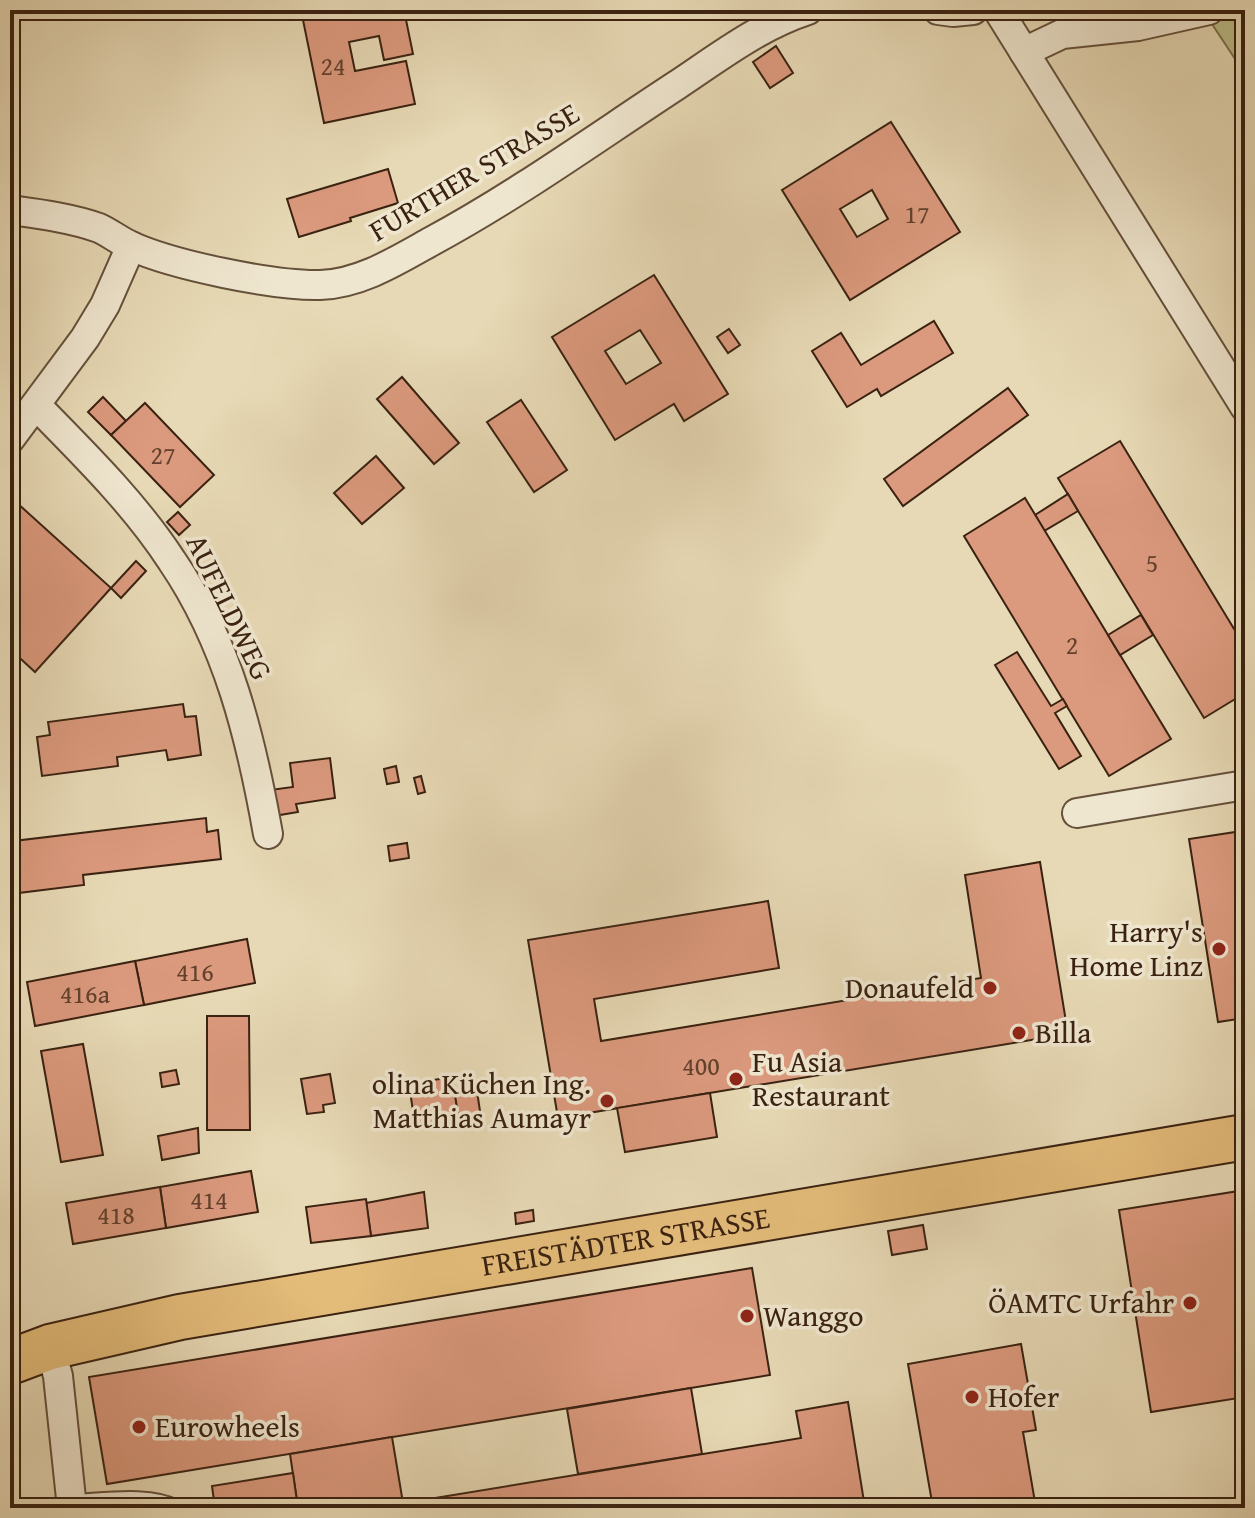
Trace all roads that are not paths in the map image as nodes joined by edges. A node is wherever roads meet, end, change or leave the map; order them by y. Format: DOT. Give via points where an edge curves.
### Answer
graph roads {
  1 [pos="808,10"];
  2 [pos="938,10"];
  3 [pos="973,10"];
  4 [pos="998,10"];
  5 [pos="1209,10"];
  6 [pos="1024,52"];
  7 [pos="10,210"];
  8 [pos="131,246"];
  9 [pos="36,405"];
  10 [pos="1245,407"];
  11 [pos="10,439"];
  12 [pos="1245,785"];
  13 [pos="1077,813"];
  14 [pos="268,834"];
  15 [pos="1245,1137"];
  16 [pos="50,1347"];
  17 [pos="10,1362"];
  18 [pos="72,1505"];
  19 [pos="177,1508"];
  1 -- 8 [label="street, FURTHER STRASSE" via="756,32 450,231 372,273 321,285 277,281 176,261"];
  2 -- 3 [label="street"];
  4 -- 6 [label="street"];
  5 -- 6 [label="street" via="1138,26 1062,34"];
  6 -- 10 [label="street"];
  7 -- 8 [label="street, FURTHER STRASSE" via="98,228"];
  8 -- 9 [label="street" via="105,305"];
  9 -- 11 [label="street"];
  9 -- 14 [label="street, AUFELDWEG" via="150,529 191,594 237,696"];
  12 -- 13 [label="street"];
  15 -- 16 [label="main road, FREISTÄDTER STRASSE" via="194,1314"];
  16 -- 17 [label="main road, FREISTÄDTER STRASSE"];
  16 -- 18 [label="street"];
  18 -- 19 [label="lane" via="130,1499"];
}
